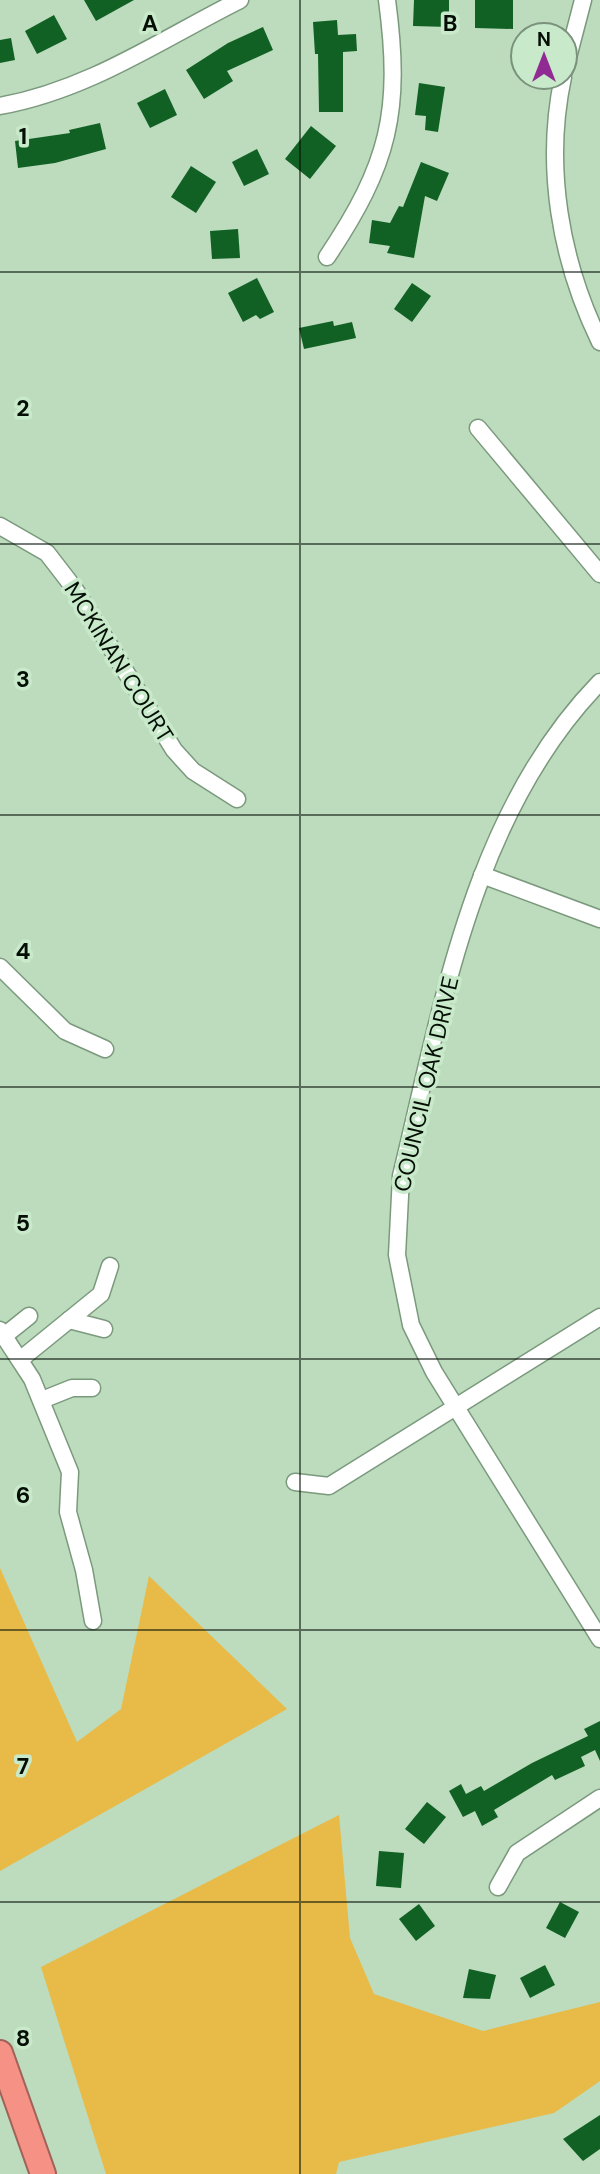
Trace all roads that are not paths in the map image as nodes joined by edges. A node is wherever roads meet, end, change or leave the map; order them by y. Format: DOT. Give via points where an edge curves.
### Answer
graph roads {
  1 [pos="240,0"];
  2 [pos="387,0"];
  3 [pos="583,0"];
  4 [pos="578,21"];
  5 [pos="561,91"];
  6 [pos="0,106"];
  7 [pos="327,257"];
  8 [pos="600,342"];
  9 [pos="478,428"];
  10 [pos="0,526"];
  11 [pos="600,574"];
  12 [pos="600,682"];
  13 [pos="237,799"];
  14 [pos="482,875"];
  15 [pos="600,919"];
  16 [pos="0,967"];
  17 [pos="105,1049"];
  18 [pos="110,1266"];
  19 [pos="29,1316"];
  20 [pos="600,1317"];
  21 [pos="69,1320"];
  22 [pos="104,1329"];
  23 [pos="2,1333"];
  24 [pos="21,1359"];
  25 [pos="92,1388"];
  26 [pos="42,1400"];
  27 [pos="456,1406"];
  28 [pos="295,1482"];
  29 [pos="93,1621"];
  30 [pos="600,1639"];
  31 [pos="600,1798"];
  32 [pos="498,1887"];
  33 [pos="0,2053"];
  34 [pos="43,2174"];
  1 -- 6 [label="street" via="90,80"];
  2 -- 7 [label="street" via="394,77 383,149 363,202"];
  3 -- 4 [label="street"];
  5 -- 8 [label="street" via="554,147 560,218 580,297"];
  9 -- 11 [label="street"];
  10 -- 13 [label="street, MCKINAN COURT" via="47,553 74,588 174,750 193,771"];
  12 -- 14 [label="street, COUNCIL OAK DRIVE" via="555,737 520,793"];
  14 -- 15 [label="street"];
  14 -- 27 [label="street, COUNCIL OAK DRIVE" via="433,1046 401,1176 396,1217 397,1255 411,1325"];
  16 -- 17 [label="street" via="65,1031"];
  18 -- 21 [label="street" via="101,1294"];
  19 -- 23 [label="street"];
  20 -- 27 [label="street"];
  21 -- 22 [label="street"];
  21 -- 24 [label="street"];
  23 -- 24 [label="street"];
  24 -- 26 [label="street"];
  25 -- 26 [label="street" via="72,1388"];
  26 -- 29 [label="street" via="70,1472 68,1512"];
  27 -- 28 [label="street" via="329,1486"];
  27 -- 30 [label="street, COUNCIL OAK DRIVE"];
  31 -- 32 [label="street" via="517,1853"];
  33 -- 34 [label="highway"];
}
